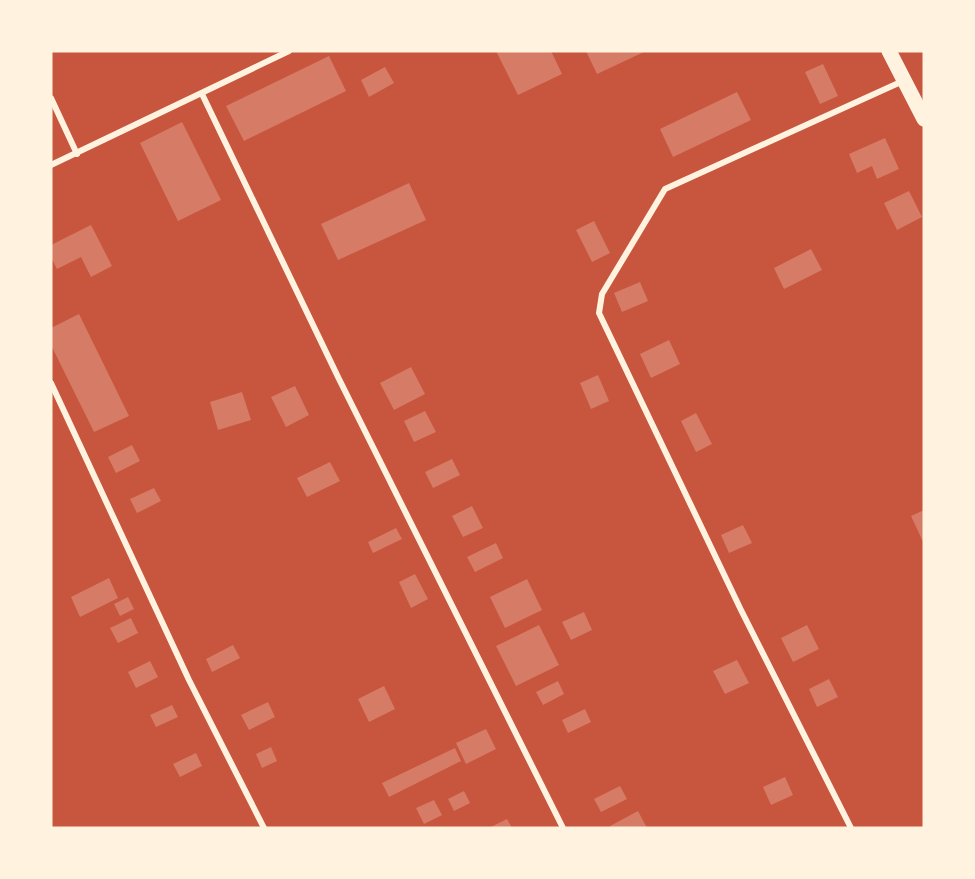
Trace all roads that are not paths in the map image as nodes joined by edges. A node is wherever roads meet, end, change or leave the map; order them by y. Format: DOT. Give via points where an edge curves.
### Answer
graph roads {
  1 [pos="289,51"];
  2 [pos="889,51"];
  3 [pos="904,80"];
  4 [pos="202,94"];
  5 [pos="51,98"];
  6 [pos="924,119"];
  7 [pos="77,154"];
  8 [pos="51,165"];
  9 [pos="51,383"];
  10 [pos="264,828"];
  11 [pos="563,828"];
  12 [pos="851,828"];
  1 -- 4 [label="street"];
  2 -- 3 [label="main road"];
  3 -- 6 [label="main road"];
  3 -- 12 [label="street" via="665,189 599,304 726,578"];
  4 -- 7 [label="street"];
  4 -- 11 [label="street" via="339,380"];
  5 -- 7 [label="street"];
  7 -- 8 [label="street"];
  9 -- 10 [label="street" via="189,680"];
}
